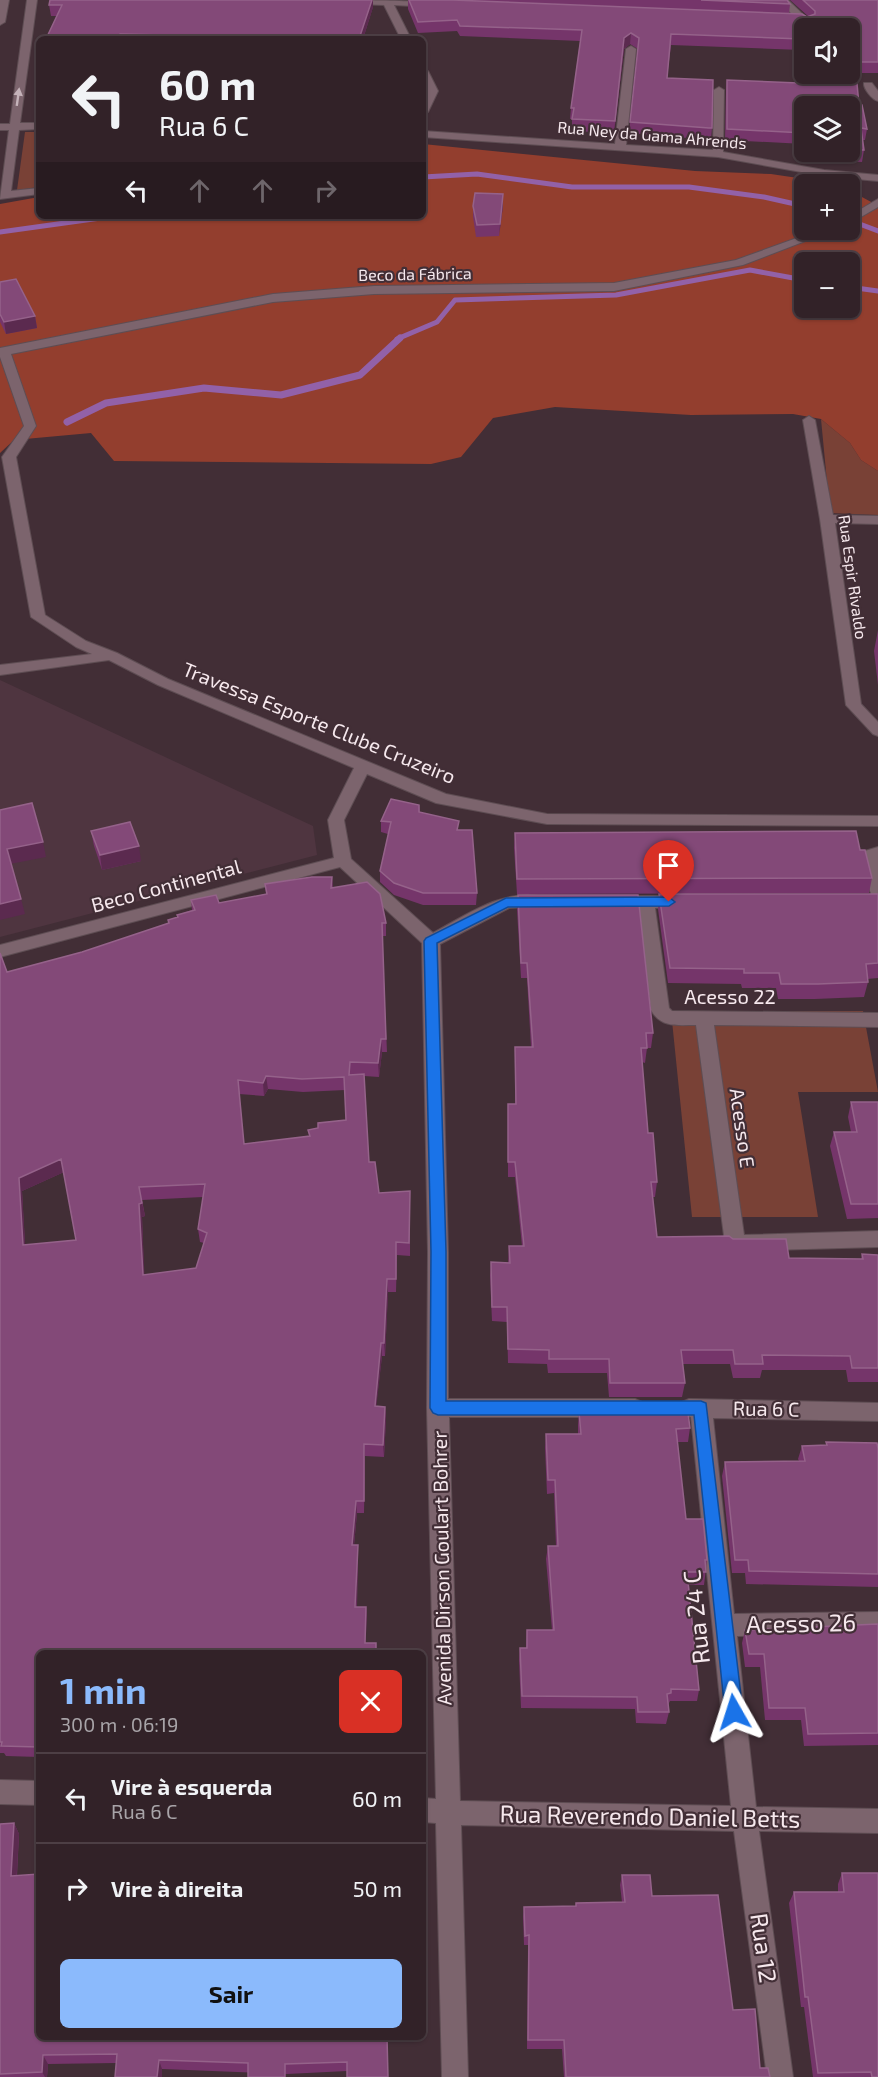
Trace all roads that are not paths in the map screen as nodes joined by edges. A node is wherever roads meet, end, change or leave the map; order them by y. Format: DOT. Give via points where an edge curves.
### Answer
graph roads {
  1 [pos="4,0"];
  2 [pos="32,0"];
  3 [pos="325,0"];
  4 [pos="782,0"];
  5 [pos="387,1"];
  6 [pos="445,5"];
  7 [pos="802,18"];
  8 [pos="0,22"];
  9 [pos="404,36"];
  10 [pos="632,48"];
  11 [pos="426,77"];
  12 [pos="868,85"];
  13 [pos="719,90"];
  14 [pos="878,98"];
  15 [pos="426,105"];
  16 [pos="14,126"];
  17 [pos="36,126"];
  18 [pos="0,127"];
  19 [pos="426,134"];
  20 [pos="620,148"];
  21 [pos="718,154"];
  22 [pos="878,178"];
  23 [pos="36,191"];
  24 [pos="2,196"];
  25 [pos="878,202"];
  26 [pos="860,214"];
  27 [pos="801,240"];
  28 [pos="2,351"];
  29 [pos="809,420"];
  30 [pos="827,519"];
  31 [pos="878,520"];
  32 [pos="112,656"];
  33 [pos="5,670"];
  34 [pos="878,731"];
  35 [pos="363,766"];
  36 [pos="878,820"];
  37 [pos="874,854"];
  38 [pos="343,861"];
  39 [pos="874,898"];
  40 [pos="564,902"];
  41 [pos="599,902"];
  42 [pos="646,902"];
  43 [pos="704,902"];
  44 [pos="430,941"];
  45 [pos="0,951"];
  46 [pos="704,1020"];
  47 [pos="878,1020"];
  48 [pos="878,1239"];
  49 [pos="438,1408"];
  50 [pos="701,1408"];
  51 [pos="878,1412"];
  52 [pos="878,1623"];
  53 [pos="725,1625"];
  54 [pos="0,1792"];
  55 [pos="36,1793"];
  56 [pos="435,1810"];
  57 [pos="746,1820"];
  58 [pos="878,1821"];
  59 [pos="455,2077"];
  60 [pos="780,2077"];
  1 -- 8 [label="street"];
  16 -- 2 [label="street, one-way"];
  3 -- 5 [label="street"];
  4 -- 7 [label="street"];
  5 -- 6 [label="street"];
  5 -- 9 [label="street"];
  10 -- 20 [label="street"];
  11 -- 15 [label="street" via="433,90"];
  12 -- 14 [label="street"];
  13 -- 21 [label="street"];
  16 -- 17 [label="street"];
  16 -- 18 [label="street"];
  16 -- 24 [label="street"];
  19 -- 20 [label="street, Rua Ney da Gama Ahrends"];
  20 -- 21 [label="street, Rua Ney da Gama Ahrends"];
  21 -- 22 [label="street, Rua Ney da Gama Ahrends" via="824,173"];
  23 -- 24 [label="street"];
  25 -- 26 [label="street"];
  27 -- 28 [label="street, Beco da Fábrica" via="739,263 614,287 374,290 273,298"];
  28 -- 32 [label="street, Travessa Esporte Clube Cruzeiro" via="30,426 9,457 38,617 81,644"];
  29 -- 30 [label="street, Rua Espir Rivaldo"];
  30 -- 31 [label="street"];
  30 -- 34 [label="street, Rua Espir Rivaldo" via="854,705"];
  32 -- 33 [label="street"];
  32 -- 35 [label="street, Travessa Esporte Clube Cruzeiro" via="163,682"];
  35 -- 36 [label="street, Travessa Esporte Clube Cruzeiro" via="442,799 547,819"];
  35 -- 38 [label="street" via="336,820"];
  37 -- 39 [label="street" via="870,861"];
  38 -- 44 [label="street"];
  38 -- 45 [label="street, Beco Continental"];
  40 -- 44 [label="street" via="506,902"];
  41 -- 42 [label="street"];
  42 -- 43 [label="street"];
  42 -- 46 [label="street, Acesso 22" via="660,1010 667,1018"];
  44 -- 49 [label="street, Avenida Dirson Goulart Bohrer"];
  46 -- 47 [label="street, Acesso 22"];
  46 -- 48 [label="street, Acesso E" via="735,1243"];
  49 -- 50 [label="street, Rua 6 C"];
  49 -- 56 [label="street, Avenida Dirson Goulart Bohrer"];
  50 -- 51 [label="street, Rua 6 C"];
  50 -- 53 [label="street, Rua 24 C"];
  52 -- 53 [label="street, Acesso 26"];
  53 -- 57 [label="street, Rua 24 C"];
  54 -- 55 [label="street"];
  56 -- 57 [label="street, Rua Reverendo Daniel Betts"];
  56 -- 59 [label="street, Avenida Dirson Goulart Bohrer"];
  57 -- 58 [label="street, Rua Reverendo Daniel Betts"];
  57 -- 60 [label="street, Rua 12"];
}
